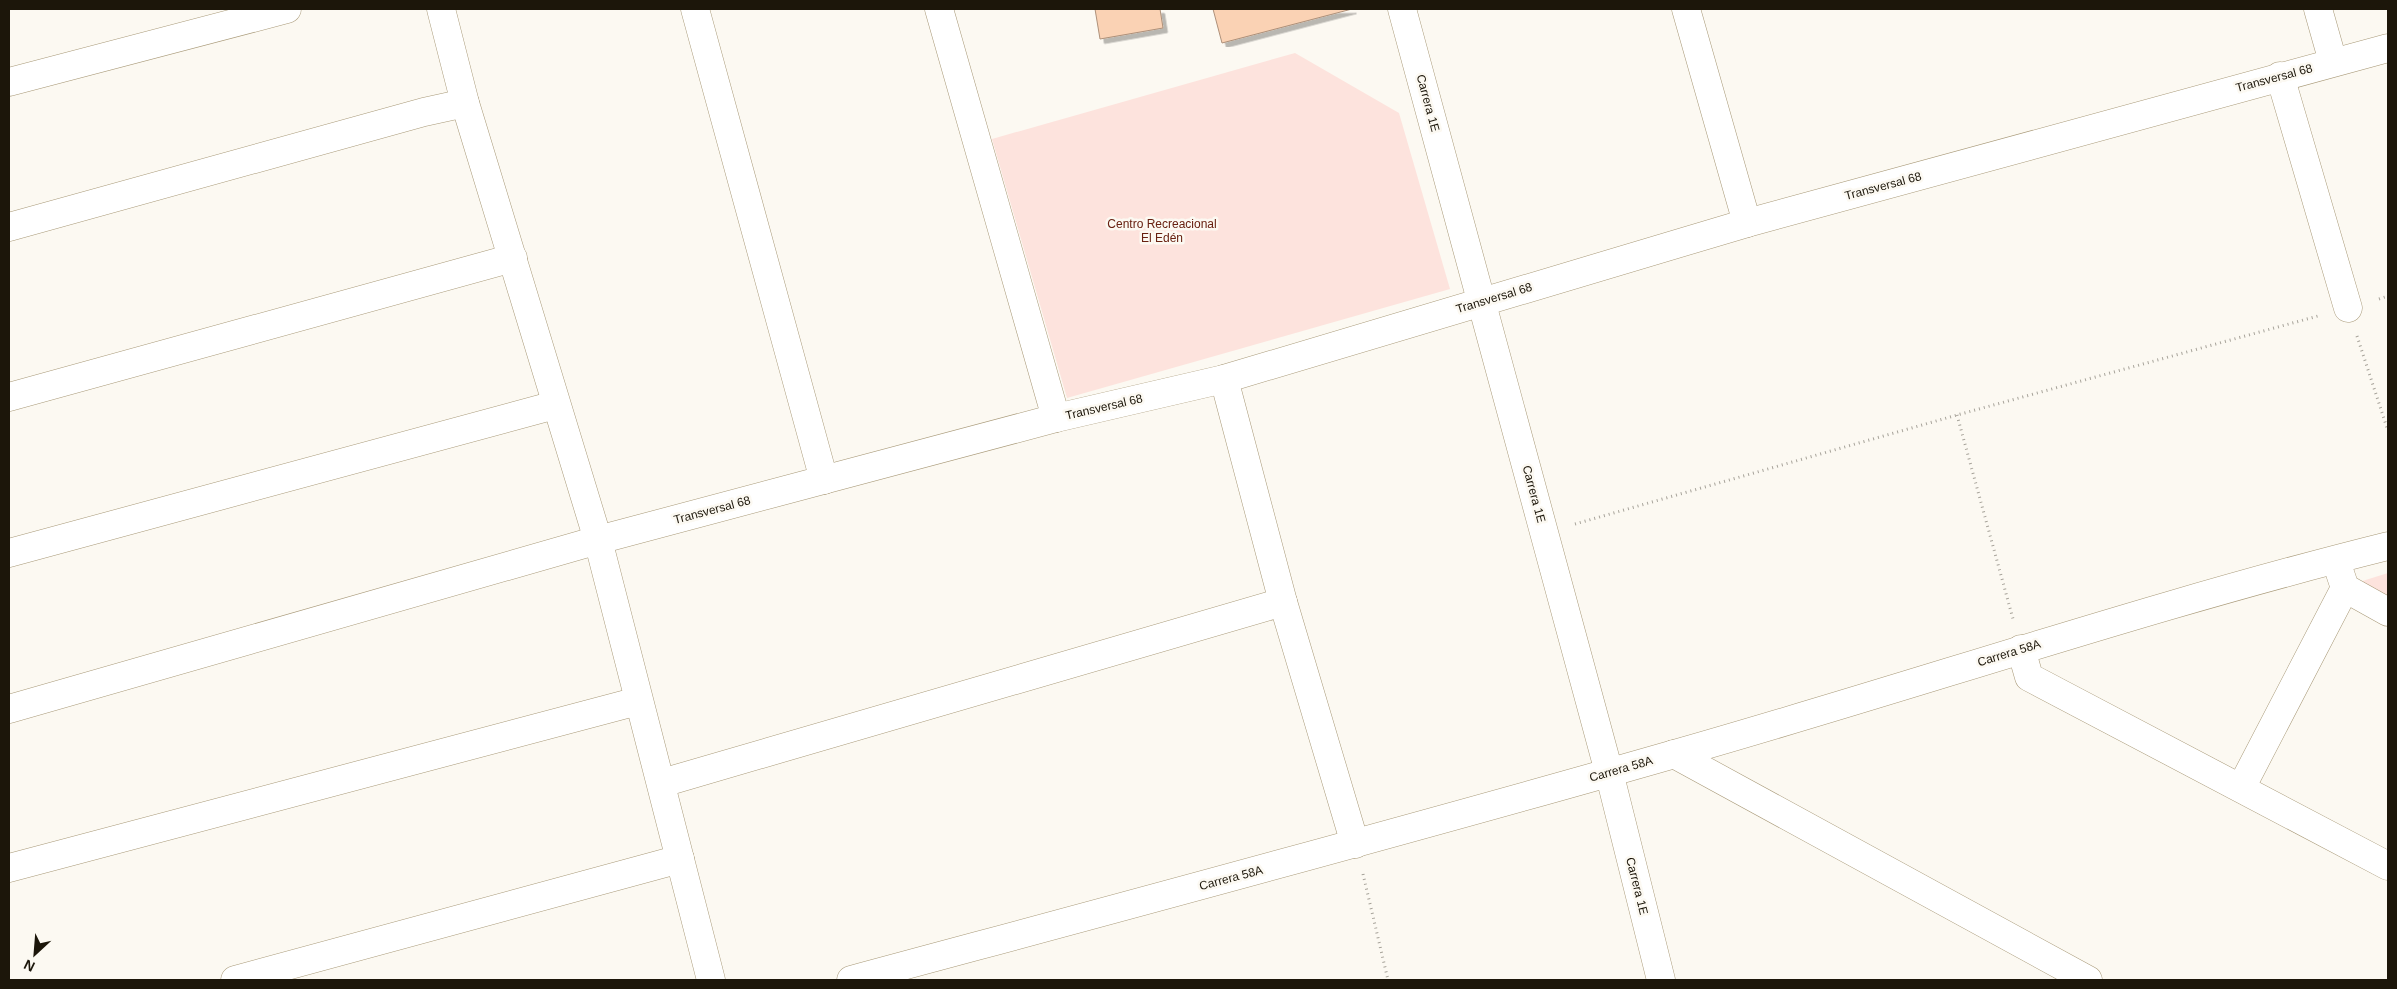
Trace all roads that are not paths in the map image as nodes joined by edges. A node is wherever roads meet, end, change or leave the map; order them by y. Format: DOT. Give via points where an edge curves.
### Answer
graph roads {
  1 [pos="287,9"];
  2 [pos="441,9"];
  3 [pos="695,9"];
  4 [pos="939,9"];
  5 [pos="1402,9"];
  6 [pos="1686,9"];
  7 [pos="2318,9"];
  8 [pos="2388,48"];
  9 [pos="2333,62"];
  10 [pos="2280,76"];
  11 [pos="9,82"];
  12 [pos="465,103"];
  13 [pos="1746,224"];
  14 [pos="9,227"];
  15 [pos="512,258"];
  16 [pos="1482,301"];
  17 [pos="2348,308"];
  18 [pos="1224,379"];
  19 [pos="9,397"];
  20 [pos="555,405"];
  21 [pos="1056,418"];
  22 [pos="824,480"];
  23 [pos="598,540"];
  24 [pos="2388,546"];
  25 [pos="9,553"];
  26 [pos="2335,559"];
  27 [pos="2345,588"];
  28 [pos="1283,602"];
  29 [pos="2388,612"];
  30 [pos="2021,649"];
  31 [pos="638,700"];
  32 [pos="9,709"];
  33 [pos="1674,754"];
  34 [pos="1608,772"];
  35 [pos="662,782"];
  36 [pos="2241,788"];
  37 [pos="1356,844"];
  38 [pos="680,859"];
  39 [pos="2388,866"];
  40 [pos="9,868"];
  41 [pos="235,980"];
  42 [pos="711,980"];
  43 [pos="851,980"];
  44 [pos="1662,980"];
  45 [pos="2088,980"];
  1 -- 11 [label="street"];
  2 -- 12 [label="street"];
  3 -- 22 [label="street"];
  4 -- 21 [label="street"];
  5 -- 16 [label="street, Carrera 1E"];
  6 -- 13 [label="street"];
  7 -- 9 [label="street"];
  8 -- 9 [label="street, Transversal 68"];
  9 -- 10 [label="street, Transversal 68"];
  10 -- 13 [label="street, Transversal 68"];
  10 -- 17 [label="street"];
  12 -- 14 [label="street"];
  12 -- 15 [label="street"];
  13 -- 16 [label="street, Transversal 68"];
  15 -- 19 [label="street"];
  15 -- 20 [label="street"];
  16 -- 18 [label="street, Transversal 68"];
  16 -- 34 [label="street, Carrera 1E"];
  18 -- 21 [label="street, Transversal 68"];
  18 -- 28 [label="street"];
  20 -- 23 [label="street"];
  20 -- 25 [label="street"];
  21 -- 22 [label="street, Transversal 68"];
  22 -- 23 [label="street, Transversal 68"];
  23 -- 31 [label="street"];
  23 -- 32 [label="street, Transversal 68"];
  24 -- 26 [label="street, Carrera 58A"];
  26 -- 27 [label="street"];
  26 -- 30 [label="street, Carrera 58A"];
  27 -- 29 [label="street"];
  27 -- 36 [label="street"];
  28 -- 35 [label="street"];
  28 -- 37 [label="street"];
  30 -- 33 [label="street, Carrera 58A"];
  30 -- 36 [label="street" via="2029,677"];
  31 -- 35 [label="street"];
  31 -- 40 [label="street"];
  33 -- 34 [label="street, Carrera 58A"];
  33 -- 45 [label="street"];
  34 -- 37 [label="street, Carrera 58A"];
  34 -- 44 [label="street, Carrera 1E"];
  35 -- 38 [label="street"];
  36 -- 39 [label="street"];
  37 -- 43 [label="street, Carrera 58A"];
  38 -- 41 [label="street"];
  38 -- 42 [label="street"];
}
